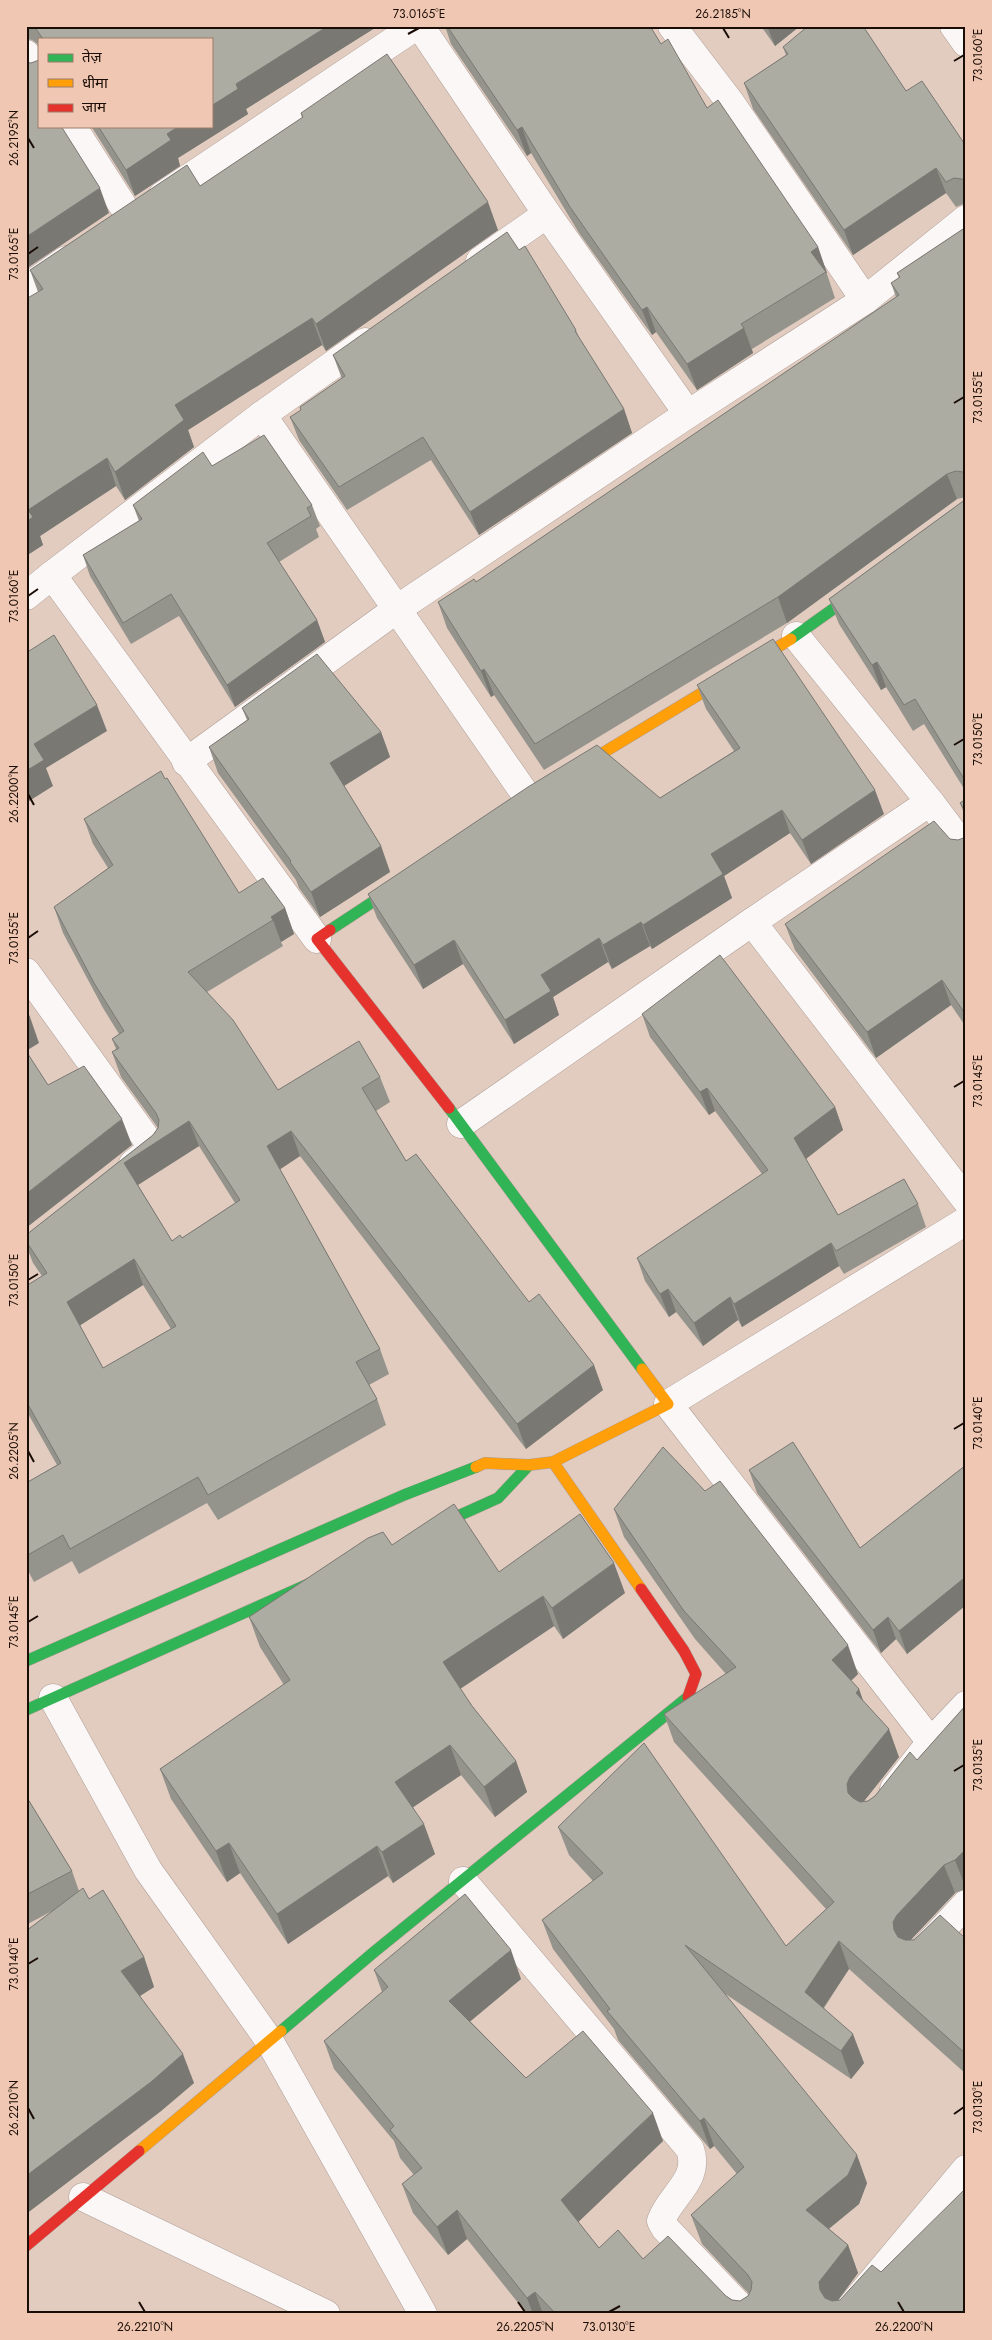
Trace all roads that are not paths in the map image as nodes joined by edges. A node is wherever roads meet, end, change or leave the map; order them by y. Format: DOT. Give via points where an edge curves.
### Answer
graph roads {
  1 [pos="416,26"];
  2 [pos="420,26"];
  3 [pos="672,26"];
  4 [pos="954,26"];
  5 [pos="966,43"];
  6 [pos="26,54"];
  7 [pos="38,72"];
  8 [pos="752,84"];
  9 [pos="730,102"];
  10 [pos="73,128"];
  11 [pos="547,214"];
  12 [pos="130,217"];
  13 [pos="966,219"];
  14 [pos="458,277"];
  15 [pos="26,288"];
  16 [pos="866,300"];
  17 [pos="384,329"];
  18 [pos="262,414"];
  19 [pos="688,414"];
  20 [pos="52,575"];
  21 [pos="876,578"];
  22 [pos="26,596"];
  23 [pos="397,610"];
  24 [pos="796,636"];
  25 [pos="186,762"];
  26 [pos="561,778"];
  27 [pos="528,798"];
  28 [pos="930,802"];
  29 [pos="966,850"];
  30 [pos="415,874"];
  31 [pos="752,922"];
  32 [pos="318,939"];
  33 [pos="26,972"];
  34 [pos="461,1124"];
  35 [pos="116,1178"];
  36 [pos="966,1200"];
  37 [pos="960,1233"];
  38 [pos="668,1404"];
  39 [pos="553,1462"];
  40 [pos="529,1464"];
  41 [pos="417,1535"];
  42 [pos="326,1576"];
  43 [pos="26,1661"];
  44 [pos="53,1698"];
  45 [pos="966,1705"];
  46 [pos="26,1710"];
  47 [pos="930,1742"];
  48 [pos="878,1808"];
  49 [pos="463,1881"];
  50 [pos="966,1904"];
  51 [pos="919,1954"];
  52 [pos="269,2040"];
  53 [pos="966,2169"];
  54 [pos="82,2197"];
  55 [pos="26,2246"];
  56 [pos="326,2314"];
  57 [pos="423,2314"];
  58 [pos="747,2314"];
  59 [pos="845,2314"];
  1 -- 12 [label="street"];
  2 -- 11 [label="street"];
  3 -- 9 [label="street"];
  4 -- 5 [label="street"];
  6 -- 7 [label="street"];
  8 -- 9 [label="street"];
  9 -- 16 [label="street"];
  10 -- 12 [label="street"];
  11 -- 14 [label="street"];
  11 -- 19 [label="street"];
  12 -- 15 [label="street"];
  13 -- 16 [label="street"];
  16 -- 19 [label="street"];
  17 -- 18 [label="street"];
  18 -- 20 [label="street"];
  18 -- 23 [label="street"];
  19 -- 23 [label="street"];
  20 -- 22 [label="street"];
  20 -- 25 [label="street"];
  21 -- 24 [label="street"];
  23 -- 25 [label="street"];
  23 -- 27 [label="street"];
  24 -- 26 [label="street"];
  24 -- 28 [label="street"];
  25 -- 32 [label="street"];
  28 -- 29 [label="street"];
  28 -- 31 [label="street"];
  30 -- 32 [label="street"];
  31 -- 34 [label="street"];
  31 -- 36 [label="street"];
  32 -- 34 [label="street"];
  33 -- 35 [label="street" via="153,1148"];
  34 -- 38 [label="street"];
  37 -- 38 [label="street"];
  38 -- 39 [label="street"];
  38 -- 47 [label="street"];
  39 -- 40 [label="street"];
  39 -- 49 [label="street" via="684,1651 696,1674 690,1694"];
  40 -- 41 [label="street" via="498,1498"];
  40 -- 43 [label="street" via="486,1463 395,1499"];
  42 -- 44 [label="street"];
  44 -- 46 [label="street"];
  44 -- 52 [label="street" via="148,1870"];
  45 -- 47 [label="street"];
  47 -- 48 [label="street"];
  49 -- 52 [label="street"];
  49 -- 58 [label="street" via="690,2149 692,2171 661,2221"];
  50 -- 51 [label="street"];
  52 -- 54 [label="street"];
  52 -- 57 [label="street"];
  53 -- 59 [label="street"];
  54 -- 55 [label="street"];
  54 -- 56 [label="street"];
}
